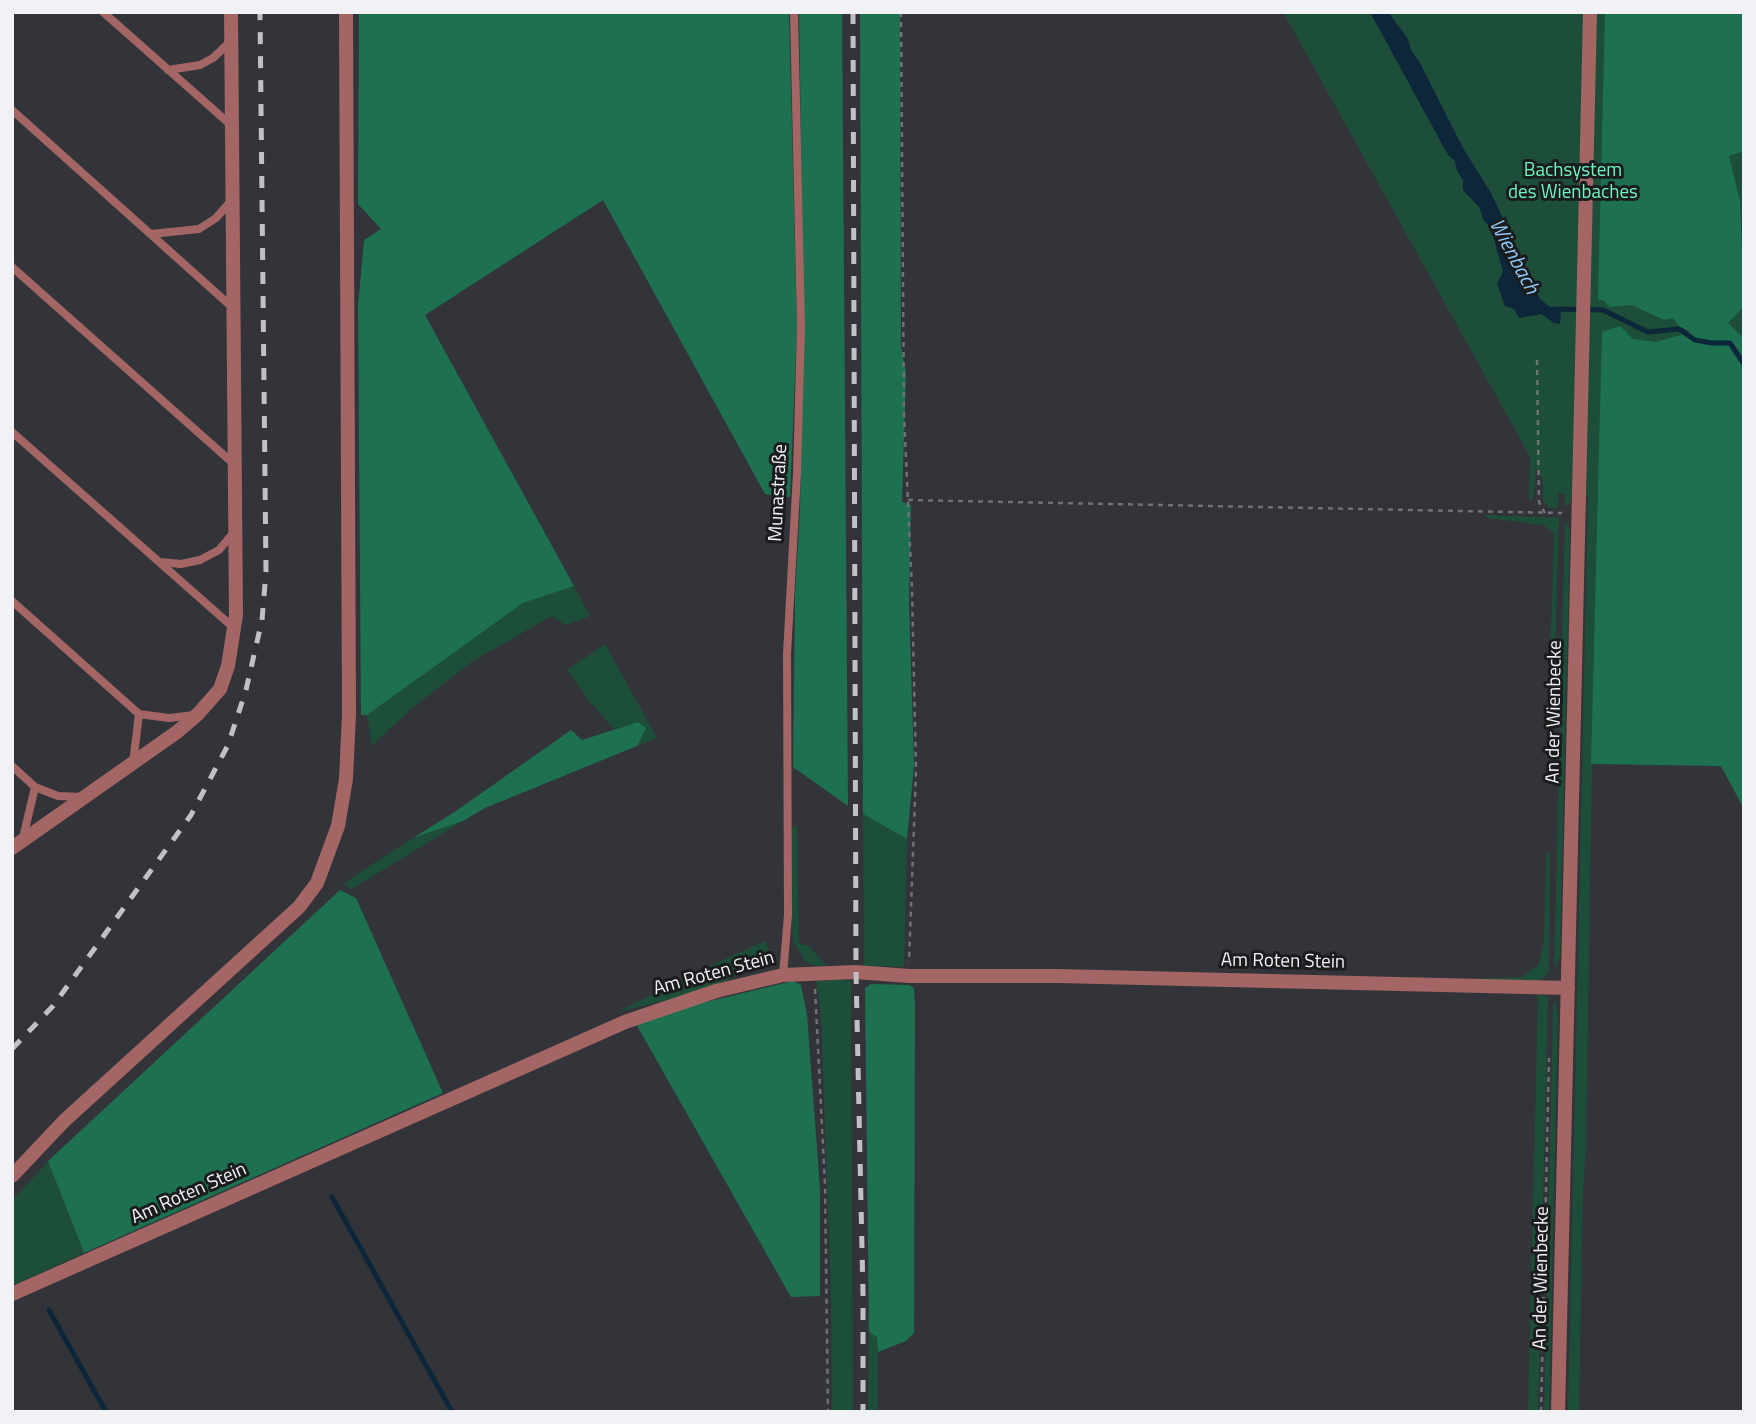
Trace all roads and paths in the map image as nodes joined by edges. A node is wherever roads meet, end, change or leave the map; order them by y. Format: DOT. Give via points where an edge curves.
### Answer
graph roads {
  1 [pos="103,12"];
  2 [pos="231,12"];
  3 [pos="346,12"];
  4 [pos="794,12"];
  5 [pos="901,12"];
  6 [pos="1590,12"];
  7 [pos="231,41"];
  8 [pos="168,70"];
  9 [pos="12,110"];
  10 [pos="232,126"];
  11 [pos="232,200"];
  12 [pos="151,234"];
  13 [pos="12,267"];
  14 [pos="233,308"];
  15 [pos="1537,360"];
  16 [pos="12,432"];
  17 [pos="235,465"];
  18 [pos="908,500"];
  19 [pos="1579,512"];
  20 [pos="1545,513"];
  21 [pos="236,530"];
  22 [pos="159,562"];
  23 [pos="12,601"];
  24 [pos="235,629"];
  25 [pos="139,713"];
  26 [pos="198,715"];
  27 [pos="133,763"];
  28 [pos="12,766"];
  29 [pos="35,787"];
  30 [pos="85,797"];
  31 [pos="17,845"];
  32 [pos="812,972"];
  33 [pos="783,975"];
  34 [pos="909,976"];
  35 [pos="1568,988"];
  36 [pos="1549,1055"];
  37 [pos="12,1176"];
  38 [pos="12,1294"];
  39 [pos="828,1412"];
  40 [pos="1541,1412"];
  41 [pos="1558,1412"];
  1 -- 8 [label="lane"];
  2 -- 7 [label="street"];
  3 -- 37 [label="street" via="349,714 338,826 317,883 299,907 64,1121"];
  4 -- 33 [label="lane, Munastraße" via="800,326 787,654 788,915"];
  5 -- 18 [label="path"];
  6 -- 19 [label="street, An der Wienbecke"];
  7 -- 8 [label="lane" via="200,65"];
  7 -- 10 [label="street"];
  8 -- 10 [label="lane"];
  9 -- 12 [label="lane"];
  10 -- 11 [label="street"];
  11 -- 12 [label="lane" via="199,229"];
  11 -- 14 [label="street"];
  12 -- 14 [label="lane"];
  13 -- 17 [label="lane"];
  14 -- 17 [label="street"];
  15 -- 20 [label="path" via="1539,502"];
  16 -- 22 [label="lane"];
  17 -- 21 [label="street"];
  18 -- 20 [label="path"];
  18 -- 34 [label="path" via="916,771"];
  19 -- 20 [label="path"];
  19 -- 35 [label="street, An der Wienbecke"];
  21 -- 22 [label="lane" via="219,550 200,560"];
  21 -- 24 [label="street"];
  22 -- 24 [label="lane"];
  23 -- 25 [label="lane"];
  24 -- 26 [label="street" via="220,689"];
  25 -- 26 [label="lane" via="169,718"];
  25 -- 27 [label="lane"];
  26 -- 27 [label="street"];
  27 -- 30 [label="street"];
  28 -- 29 [label="lane"];
  29 -- 30 [label="lane" via="58,796"];
  29 -- 31 [label="lane"];
  30 -- 31 [label="street"];
  32 -- 33 [label="street, Am Roten Stein"];
  32 -- 34 [label="street, Am Roten Stein"];
  32 -- 39 [label="path" via="825,1185"];
  33 -- 38 [label="street, Am Roten Stein" via="723,988 640,1015"];
  34 -- 35 [label="street, Am Roten Stein"];
  35 -- 41 [label="street, An der Wienbecke"];
  36 -- 40 [label="path, An der Wienbecke"];
}
